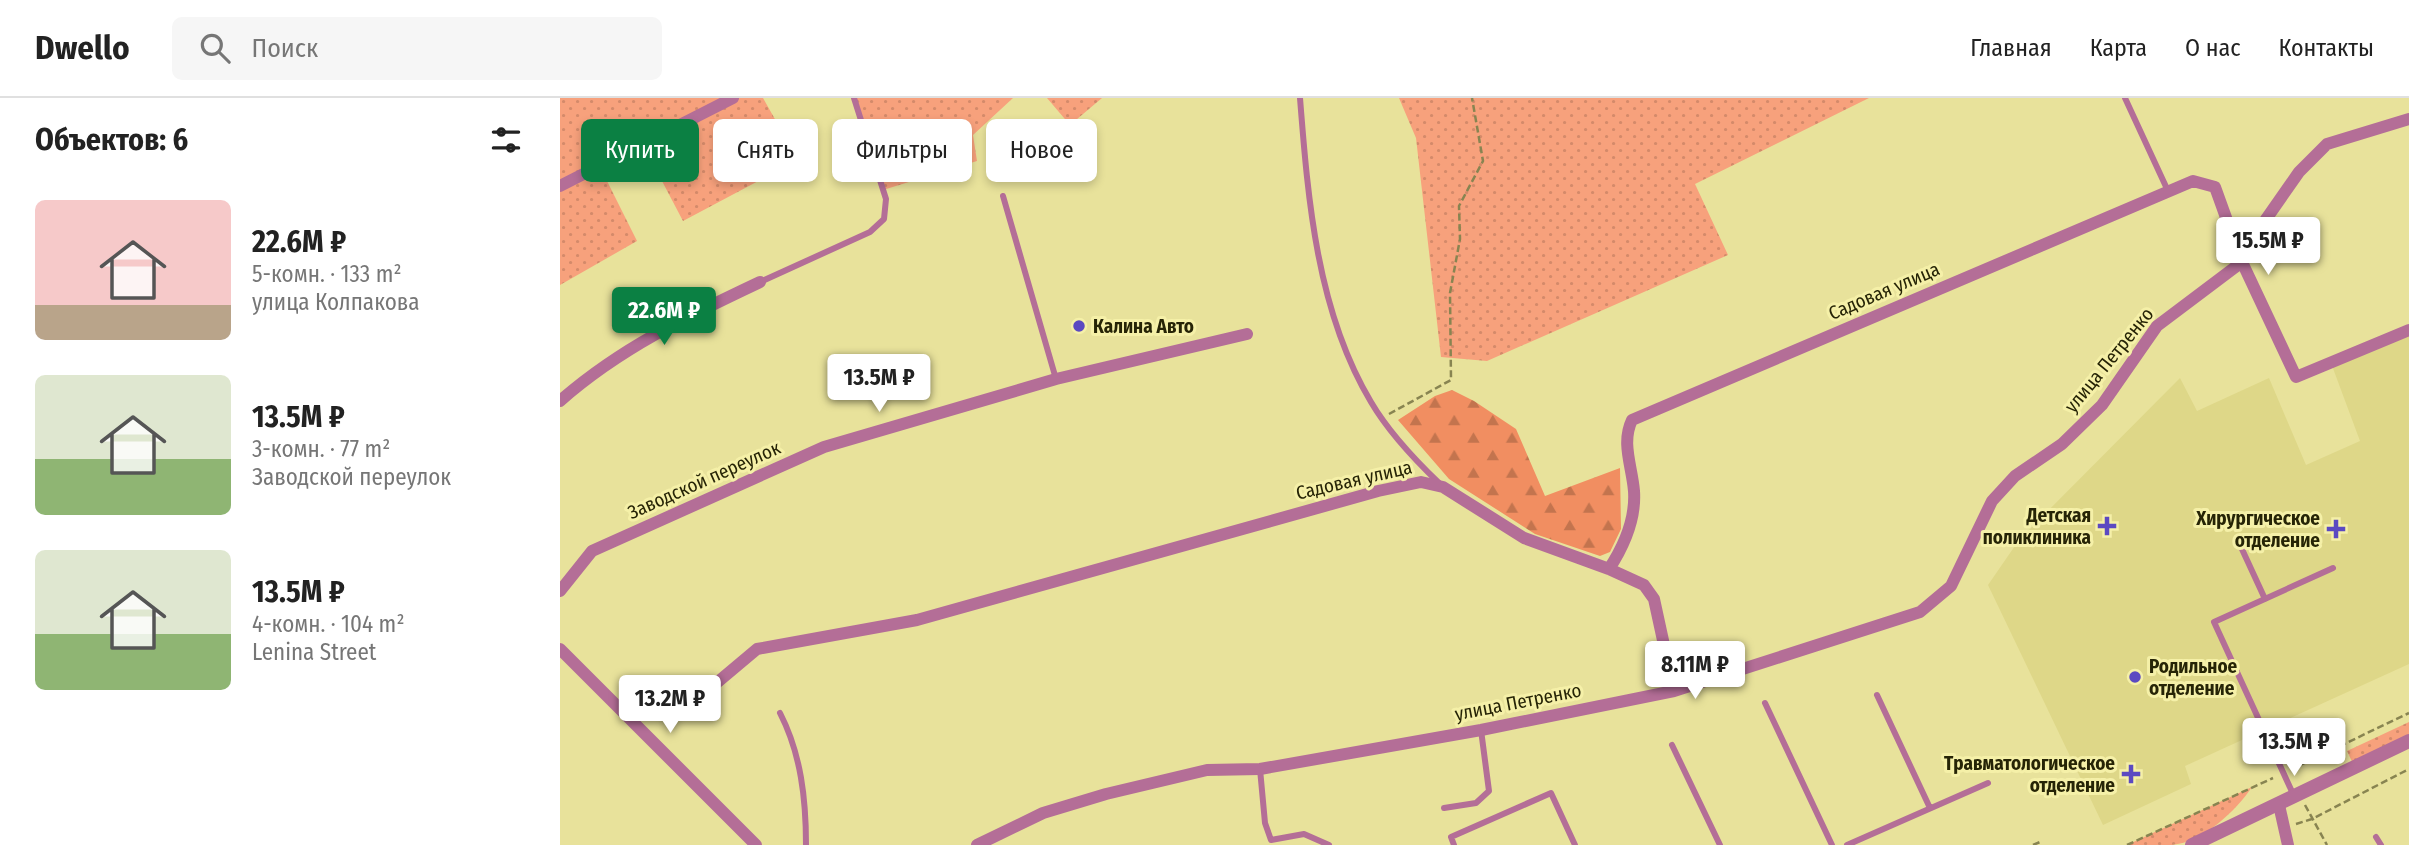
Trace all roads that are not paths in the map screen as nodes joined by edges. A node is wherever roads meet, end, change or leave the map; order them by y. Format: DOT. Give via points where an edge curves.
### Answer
graph roads {
  1 [pos="733,98"];
  2 [pos="854,98"];
  3 [pos="1300,98"];
  4 [pos="2125,98"];
  5 [pos="2409,119"];
  6 [pos="560,186"];
  7 [pos="2168,191"];
  8 [pos="1003,196"];
  9 [pos="2242,262"];
  10 [pos="760,282"];
  11 [pos="2409,330"];
  12 [pos="1247,334"];
  13 [pos="1056,379"];
  14 [pos="560,401"];
  15 [pos="1443,487"];
  16 [pos="2241,547"];
  17 [pos="2333,568"];
  18 [pos="1609,569"];
  19 [pos="560,591"];
  20 [pos="2264,599"];
  21 [pos="560,649"];
  22 [pos="707,691"];
  23 [pos="1674,691"];
  24 [pos="1877,695"];
  25 [pos="1765,703"];
  26 [pos="780,713"];
  27 [pos="1481,730"];
  28 [pos="2409,741"];
  29 [pos="1672,745"];
  30 [pos="1259,769"];
  31 [pos="1988,783"];
  32 [pos="2295,797"];
  33 [pos="2279,805"];
  34 [pos="1444,808"];
  35 [pos="1930,808"];
  36 [pos="2376,836"];
  37 [pos="756,845"];
  38 [pos="806,845"];
  39 [pos="977,845"];
  40 [pos="1329,845"];
  41 [pos="1454,845"];
  42 [pos="1575,845"];
  43 [pos="1720,845"];
  44 [pos="1832,845"];
  45 [pos="1847,845"];
  46 [pos="2192,845"];
  47 [pos="2288,845"];
  48 [pos="2381,845"];
  1 -- 6 [label="street"];
  2 -- 10 [label="lane" via="886,198 884,219 870,232"];
  3 -- 15 [label="lane" via="1307,184 1333,320 1371,402 1416,461"];
  4 -- 7 [label="lane"];
  5 -- 9 [label="street" via="2327,144 2292,183"];
  7 -- 9 [label="street, Садовая улица" via="2193,181 2215,187"];
  7 -- 18 [label="street, Садовая улица" via="1632,420 1625,434 1634,494 1626,543"];
  8 -- 13 [label="lane"];
  9 -- 11 [label="street" via="2296,377"];
  9 -- 23 [label="street, улица Петренко" via="2157,326 2102,405 2062,444 2015,476 1992,501 1951,586 1920,611"];
  10 -- 14 [label="street" via="622,352"];
  12 -- 13 [label="street, Заводской переулок"];
  13 -- 19 [label="street, Заводской переулок" via="824,447 592,551"];
  15 -- 18 [label="street, Садовая улица" via="1524,538"];
  15 -- 22 [label="street, Садовая улица" via="1421,482 1378,491 917,620 757,649"];
  16 -- 20 [label="lane"];
  17 -- 20 [label="lane"];
  18 -- 23 [label="street" via="1644,585 1654,599"];
  20 -- 32 [label="lane" via="2214,622"];
  21 -- 37 [label="street"];
  23 -- 27 [label="street, улица Петренко"];
  24 -- 35 [label="lane"];
  25 -- 44 [label="lane"];
  26 -- 38 [label="lane" via="799,764"];
  27 -- 30 [label="street, улица Петренко"];
  27 -- 34 [label="lane" via="1489,791 1476,803"];
  28 -- 32 [label="street"];
  29 -- 43 [label="lane"];
  30 -- 39 [label="street, улица Петренко" via="1207,770 1106,794 1043,813"];
  30 -- 40 [label="lane" via="1271,840 1304,834"];
  31 -- 35 [label="lane"];
  32 -- 33 [label="street"];
  33 -- 46 [label="street"];
  33 -- 47 [label="street"];
  35 -- 45 [label="lane"];
  36 -- 48 [label="lane"];
  41 -- 42 [label="lane" via="1451,837 1551,793"];
}
